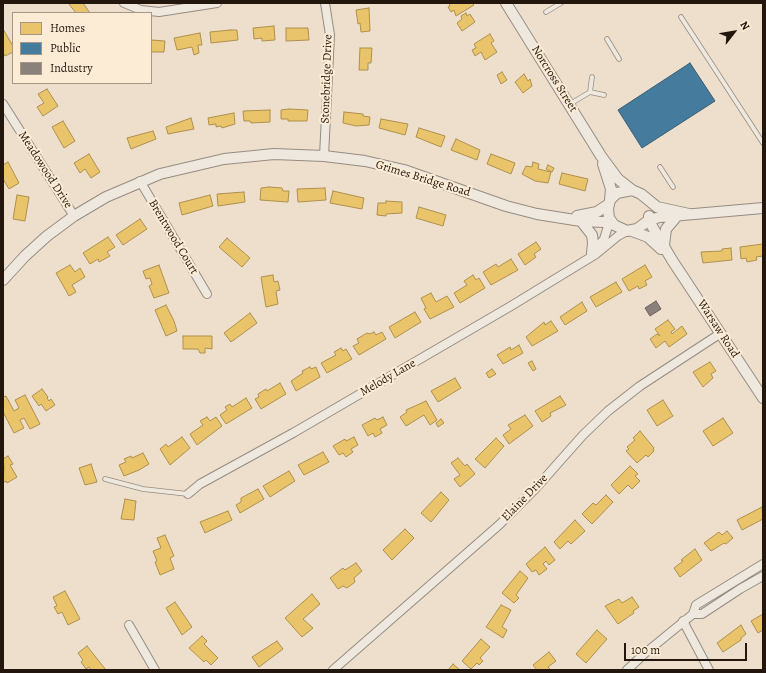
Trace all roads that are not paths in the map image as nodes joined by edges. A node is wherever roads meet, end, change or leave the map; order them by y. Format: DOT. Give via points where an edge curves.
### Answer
graph roads {
  1 [pos="124,3"];
  2 [pos="217,3"];
  3 [pos="325,3"];
  4 [pos="561,3"];
  5 [pos="510,4"];
  6 [pos="546,12"];
  7 [pos="681,17"];
  8 [pos="607,39"];
  9 [pos="619,59"];
  10 [pos="592,76"];
  11 [pos="590,92"];
  12 [pos="604,95"];
  13 [pos="3,104"];
  14 [pos="570,104"];
  15 [pos="763,143"];
  16 [pos="324,156"];
  17 [pos="601,156"];
  18 [pos="660,167"];
  19 [pos="140,181"];
  20 [pos="673,187"];
  21 [pos="632,190"];
  22 [pos="645,197"];
  23 [pos="610,202"];
  24 [pos="763,208"];
  25 [pos="689,214"];
  26 [pos="74,216"];
  27 [pos="677,216"];
  28 [pos="566,218"];
  29 [pos="648,220"];
  30 [pos="581,221"];
  31 [pos="611,222"];
  32 [pos="630,231"];
  33 [pos="664,245"];
  34 [pos="589,256"];
  35 [pos="672,260"];
  36 [pos="3,280"];
  37 [pos="207,294"];
  38 [pos="721,333"];
  39 [pos="763,398"];
  40 [pos="106,479"];
  41 [pos="188,494"];
  42 [pos="760,566"];
  43 [pos="762,576"];
  44 [pos="727,585"];
  45 [pos="732,594"];
  46 [pos="693,614"];
  47 [pos="683,621"];
  48 [pos="129,625"];
  49 [pos="155,670"];
  50 [pos="333,670"];
  51 [pos="627,670"];
  52 [pos="709,670"];
  1 -- 2 [label="street" via="141,10 159,12"];
  3 -- 16 [label="street, Stonebridge Drive" via="330,35"];
  4 -- 6 [label="lane"];
  5 -- 14 [label="street, Norcross Street"];
  7 -- 15 [label="lane"];
  8 -- 9 [label="lane"];
  10 -- 11 [label="lane"];
  11 -- 12 [label="lane"];
  11 -- 14 [label="lane"];
  13 -- 26 [label="street, Meadowood Drive"];
  14 -- 17 [label="street, Norcross Street"];
  16 -- 19 [label="street, Grimes Bridge Road" via="274,154 224,159 187,166"];
  16 -- 28 [label="street, Grimes Bridge Road" via="365,161 404,170 506,206"];
  17 -- 21 [label="street, Norcross Street" via="618,179"];
  17 -- 23 [label="street, Norcross Street" via="609,183"];
  18 -- 20 [label="lane"];
  19 -- 26 [label="street, Grimes Bridge Road"];
  19 -- 37 [label="street, Brentwood Court"];
  21 -- 22 [label="street"];
  21 -- 23 [label="street, Grimes Bridge Road" via="617,193"];
  22 -- 25 [label="street" via="657,206"];
  22 -- 29 [label="street" via="649,207"];
  23 -- 28 [label="street, Grimes Bridge Road" via="592,214"];
  23 -- 31 [label="street"];
  24 -- 25 [label="street"];
  25 -- 27 [label="street"];
  26 -- 36 [label="street, Grimes Bridge Road" via="47,236"];
  27 -- 29 [label="street"];
  27 -- 33 [label="street" via="666,229"];
  28 -- 30 [label="street, Grimes Bridge Road"];
  29 -- 32 [label="street"];
  29 -- 33 [label="street, Warsaw Road"];
  30 -- 31 [label="street, Grimes Bridge Road"];
  30 -- 34 [label="street" via="592,235 593,243"];
  31 -- 32 [label="street, Grimes Bridge Road"];
  31 -- 34 [label="street, Melody Lane" via="604,239"];
  32 -- 34 [label="street, Melody Lane"];
  32 -- 35 [label="street, Warsaw Road" via="654,240"];
  33 -- 35 [label="street, Warsaw Road"];
  34 -- 41 [label="street, Melody Lane" via="437,349 200,484"];
  35 -- 38 [label="street, Warsaw Road"];
  38 -- 39 [label="street, Warsaw Road"];
  38 -- 50 [label="street, Elaine Drive" via="640,386 608,411 499,525"];
  40 -- 41 [label="lane" via="143,488"];
  42 -- 43 [label="street"];
  42 -- 44 [label="street"];
  43 -- 45 [label="street"];
  44 -- 45 [label="street"];
  44 -- 46 [label="street" via="696,605"];
  45 -- 46 [label="street" via="702,614"];
  46 -- 47 [label="street"];
  47 -- 51 [label="street"];
  47 -- 52 [label="street"];
  48 -- 49 [label="street"];
}
